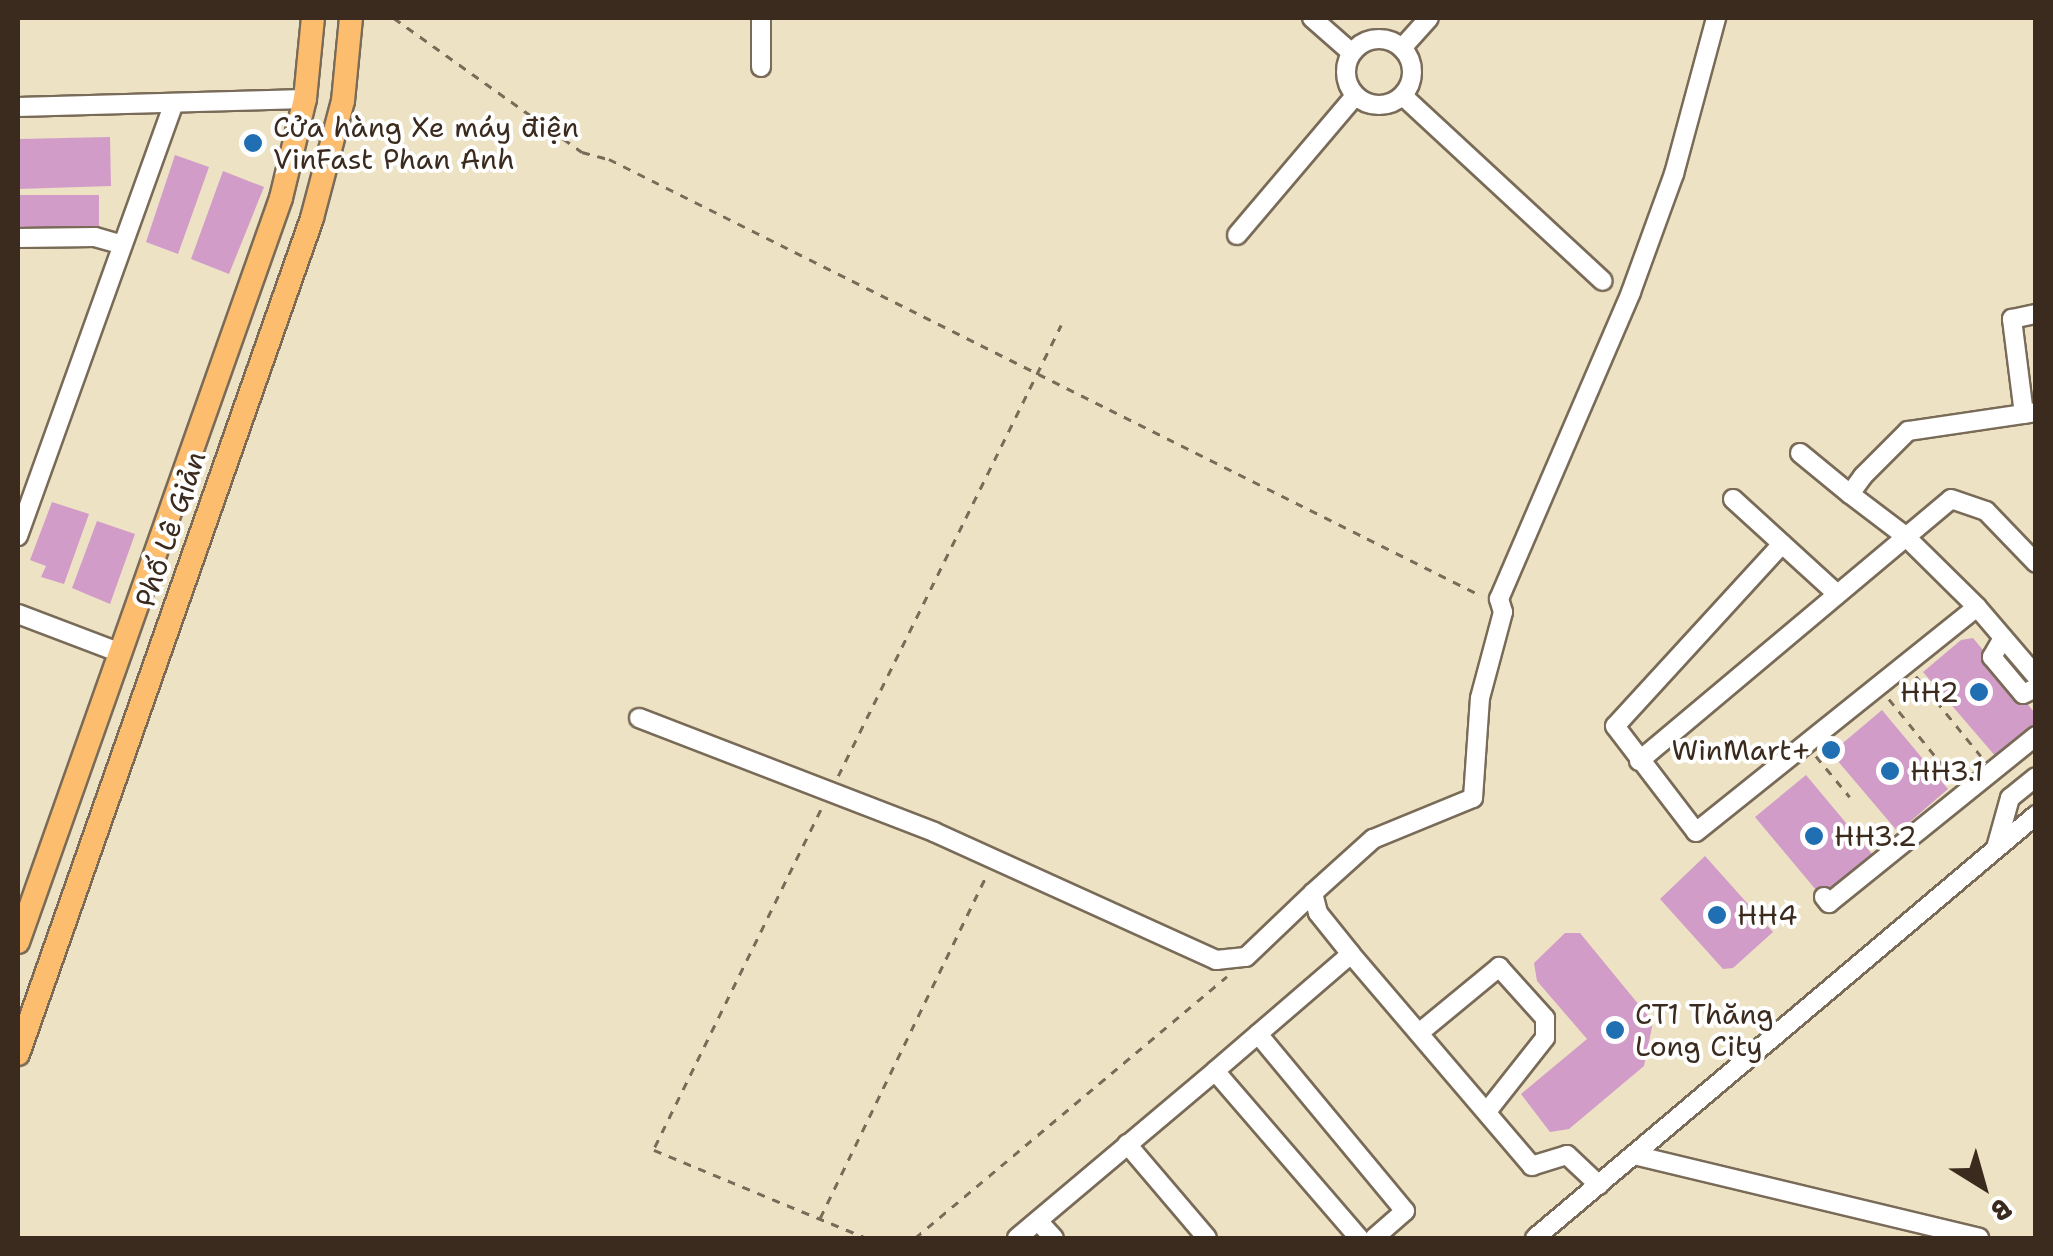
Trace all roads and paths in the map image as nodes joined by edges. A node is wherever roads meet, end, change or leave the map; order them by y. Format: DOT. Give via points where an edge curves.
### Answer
graph roads {
  1 [pos="313,18"];
  2 [pos="351,18"];
  3 [pos="394,18"];
  4 [pos="761,18"];
  5 [pos="1312,18"];
  6 [pos="1430,18"];
  7 [pos="1716,18"];
  8 [pos="1402,48"];
  9 [pos="1352,53"];
  10 [pos="761,67"];
  11 [pos="1355,96"];
  12 [pos="1403,96"];
  13 [pos="306,99"];
  14 [pos="173,106"];
  15 [pos="18,107"];
  16 [pos="1237,235"];
  17 [pos="18,238"];
  18 [pos="120,244"];
  19 [pos="1604,281"];
  20 [pos="2036,314"];
  21 [pos="1061,325"];
  22 [pos="1038,374"];
  23 [pos="2030,413"];
  24 [pos="1800,453"];
  25 [pos="25,480"];
  26 [pos="1850,494"];
  27 [pos="1733,500"];
  28 [pos="1904,535"];
  29 [pos="18,536"];
  30 [pos="1782,544"];
  31 [pos="2036,563"];
  32 [pos="1836,593"];
  33 [pos="1976,607"];
  34 [pos="1503,612"];
  35 [pos="18,614"];
  36 [pos="2002,638"];
  37 [pos="118,652"];
  38 [pos="154,665"];
  39 [pos="1927,665"];
  40 [pos="1910,669"];
  41 [pos="2036,676"];
  42 [pos="1878,686"];
  43 [pos="2036,688"];
  44 [pos="640,718"];
  45 [pos="2036,736"];
  46 [pos="1806,744"];
  47 [pos="1640,761"];
  48 [pos="1999,763"];
  49 [pos="2036,777"];
  50 [pos="830,792"];
  51 [pos="1956,795"];
  52 [pos="1850,798"];
  53 [pos="2036,815"];
  54 [pos="1996,849"];
  55 [pos="994,860"];
  56 [pos="1312,893"];
  57 [pos="1824,897"];
  58 [pos="18,942"];
  59 [pos="1351,954"];
  60 [pos="1246,957"];
  61 [pos="1419,1033"];
  62 [pos="1258,1034"];
  63 [pos="18,1054"];
  64 [pos="1215,1071"];
  65 [pos="1489,1109"];
  66 [pos="1128,1144"];
  67 [pos="1634,1156"];
  68 [pos="1599,1185"];
  69 [pos="819,1219"];
  70 [pos="1038,1220"];
  71 [pos="866,1238"];
  72 [pos="915,1238"];
  73 [pos="1017,1238"];
  74 [pos="1054,1238"];
  75 [pos="1207,1238"];
  76 [pos="1359,1238"];
  77 [pos="1374,1238"];
  78 [pos="1535,1238"];
  79 [pos="1980,1238"];
  1 -- 13 [label="main road, Phố Lê Giản"];
  2 -- 38 [label="main road, Phố Lê Giản" via="343,101 312,218"];
  3 -- 22 [label="path" via="582,152 609,159"];
  4 -- 10 [label="street"];
  5 -- 9 [label="street"];
  6 -- 8 [label="street"];
  7 -- 34 [label="street" via="1674,174 1499,599"];
  8 -- 9 [label="street" via="1370,40"];
  8 -- 12 [label="street" via="1412,77"];
  9 -- 11 [label="street" via="1346,75"];
  11 -- 12 [label="street" via="1374,105"];
  11 -- 16 [label="street"];
  12 -- 19 [label="street"];
  13 -- 14 [label="street"];
  13 -- 37 [label="main road, Phố Lê Giản" via="282,198"];
  14 -- 15 [label="street"];
  14 -- 18 [label="street"];
  17 -- 18 [label="street" via="95,237"];
  18 -- 25 [label="street"];
  20 -- 23 [label="street" via="2012,319"];
  21 -- 22 [label="path"];
  22 -- 34 [label="path"];
  22 -- 50 [label="path"];
  23 -- 26 [label="street" via="1908,431"];
  24 -- 26 [label="street"];
  25 -- 29 [label="street"];
  26 -- 28 [label="street"];
  27 -- 30 [label="street"];
  28 -- 31 [label="street" via="1952,499 1986,511"];
  28 -- 32 [label="street"];
  28 -- 33 [label="street"];
  30 -- 32 [label="street"];
  30 -- 47 [label="street" via="1615,726"];
  32 -- 47 [label="street"];
  33 -- 36 [label="street"];
  33 -- 40 [label="street"];
  34 -- 56 [label="street" via="1480,698 1473,798 1373,839"];
  35 -- 37 [label="street"];
  36 -- 41 [label="street"];
  36 -- 43 [label="street" via="1992,657 2023,694"];
  37 -- 38 [label="main road"];
  37 -- 58 [label="main road, Phố Lê Giản"];
  38 -- 63 [label="main road, Phố Lê Giản"];
  39 -- 40 [label="path"];
  40 -- 42 [label="street"];
  40 -- 48 [label="path"];
  42 -- 46 [label="street"];
  42 -- 51 [label="path"];
  44 -- 50 [label="street"];
  45 -- 48 [label="street"];
  46 -- 47 [label="street" via="1696,832"];
  46 -- 52 [label="path"];
  48 -- 51 [label="street"];
  49 -- 54 [label="street" via="2010,798"];
  50 -- 55 [label="street"];
  50 -- 69 [label="path" via="654,1150"];
  51 -- 57 [label="street" via="1829,903"];
  53 -- 54 [label="street"];
  54 -- 67 [label="street"];
  55 -- 60 [label="street" via="1216,960"];
  55 -- 69 [label="path"];
  56 -- 59 [label="street" via="1318,913"];
  56 -- 60 [label="street"];
  59 -- 61 [label="street"];
  59 -- 62 [label="street"];
  60 -- 72 [label="path"];
  61 -- 65 [label="street"];
  61 -- 65 [label="street" via="1498,966 1545,1018 1545,1038"];
  62 -- 64 [label="street"];
  62 -- 77 [label="street" via="1405,1211"];
  64 -- 66 [label="street"];
  64 -- 76 [label="street"];
  65 -- 68 [label="street" via="1532,1166 1567,1155"];
  66 -- 70 [label="street"];
  66 -- 75 [label="street"];
  67 -- 68 [label="street"];
  67 -- 79 [label="street"];
  68 -- 78 [label="street"];
  69 -- 71 [label="path"];
  70 -- 73 [label="street"];
  70 -- 74 [label="street"];
}
